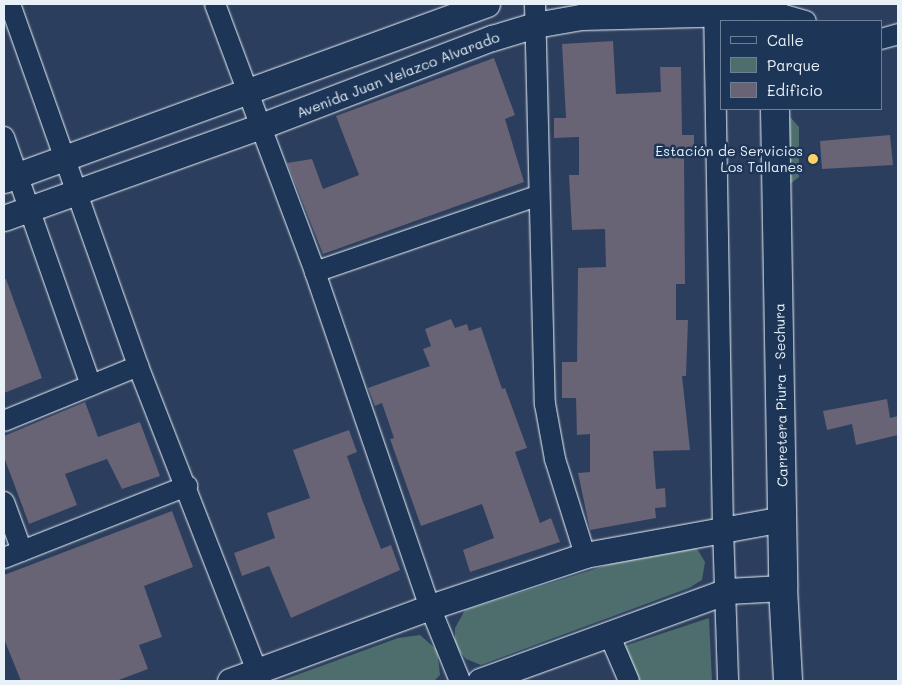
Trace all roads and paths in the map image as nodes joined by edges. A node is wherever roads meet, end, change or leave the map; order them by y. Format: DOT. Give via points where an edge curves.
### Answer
graph roads {
  1 [pos="10,4"];
  2 [pos="215,4"];
  3 [pos="487,4"];
  4 [pos="714,9"];
  5 [pos="773,12"];
  6 [pos="535,15"];
  7 [pos="802,20"];
  8 [pos="898,34"];
  9 [pos="882,39"];
  10 [pos="248,90"];
  11 [pos="775,110"];
  12 [pos="261,126"];
  13 [pos="4,138"];
  14 [pos="63,158"];
  15 [pos="11,177"];
  16 [pos="75,191"];
  17 [pos="537,196"];
  18 [pos="30,208"];
  19 [pos="4,218"];
  20 [pos="315,272"];
  21 [pos="138,366"];
  22 [pos="91,386"];
  23 [pos="4,422"];
  24 [pos="187,486"];
  25 [pos="4,502"];
  26 [pos="783,519"];
  27 [pos="722,528"];
  28 [pos="22,551"];
  29 [pos="585,555"];
  30 [pos="4,558"];
  31 [pos="783,588"];
  32 [pos="727,591"];
  33 [pos="430,607"];
  34 [pos="610,634"];
  35 [pos="257,672"];
  36 [pos="230,681"];
  37 [pos="460,681"];
  38 [pos="480,681"];
  39 [pos="628,681"];
  40 [pos="728,681"];
  41 [pos="788,681"];
  1 -- 14 [label="street"];
  2 -- 10 [label="street"];
  3 -- 10 [label="street"];
  4 -- 5 [label="street, Avenida Juan Velazco Alvarado"];
  4 -- 6 [label="street, Avenida Juan Velazco Alvarado" via="581,18"];
  4 -- 27 [label="street"];
  5 -- 7 [label="street, Avenida Juan Velazco Alvarado"];
  6 -- 12 [label="street, Avenida Juan Velazco Alvarado" via="492,38"];
  6 -- 17 [label="street"];
  8 -- 9 [label="street"];
  10 -- 12 [label="street"];
  10 -- 14 [label="street"];
  11 -- 26 [label="main road, Carretera Piura - Sechura"];
  12 -- 16 [label="street, Avenida Juan Velazco Alvarado"];
  12 -- 20 [label="street"];
  13 -- 15 [label="street"];
  14 -- 15 [label="street"];
  14 -- 16 [label="street"];
  15 -- 18 [label="street"];
  16 -- 18 [label="street, Avenida Juan Velazco Alvarado"];
  16 -- 21 [label="street"];
  17 -- 20 [label="street"];
  17 -- 29 [label="street" via="544,404 555,459"];
  18 -- 19 [label="street, Avenida Juan Velazco Alvarado"];
  18 -- 22 [label="street"];
  20 -- 33 [label="street"];
  21 -- 22 [label="street"];
  21 -- 24 [label="street"];
  22 -- 23 [label="street"];
  24 -- 28 [label="street"];
  24 -- 35 [label="street"];
  25 -- 28 [label="street"];
  26 -- 27 [label="street"];
  26 -- 31 [label="main road, Carretera Piura - Sechura"];
  27 -- 29 [label="street"];
  27 -- 32 [label="street"];
  28 -- 30 [label="street"];
  29 -- 33 [label="street"];
  31 -- 32 [label="street"];
  31 -- 41 [label="main road, Carretera Piura - Sechura"];
  32 -- 34 [label="street"];
  32 -- 40 [label="street"];
  33 -- 35 [label="street"];
  33 -- 37 [label="street"];
  34 -- 38 [label="street"];
  34 -- 39 [label="street"];
  35 -- 36 [label="street"];
}
